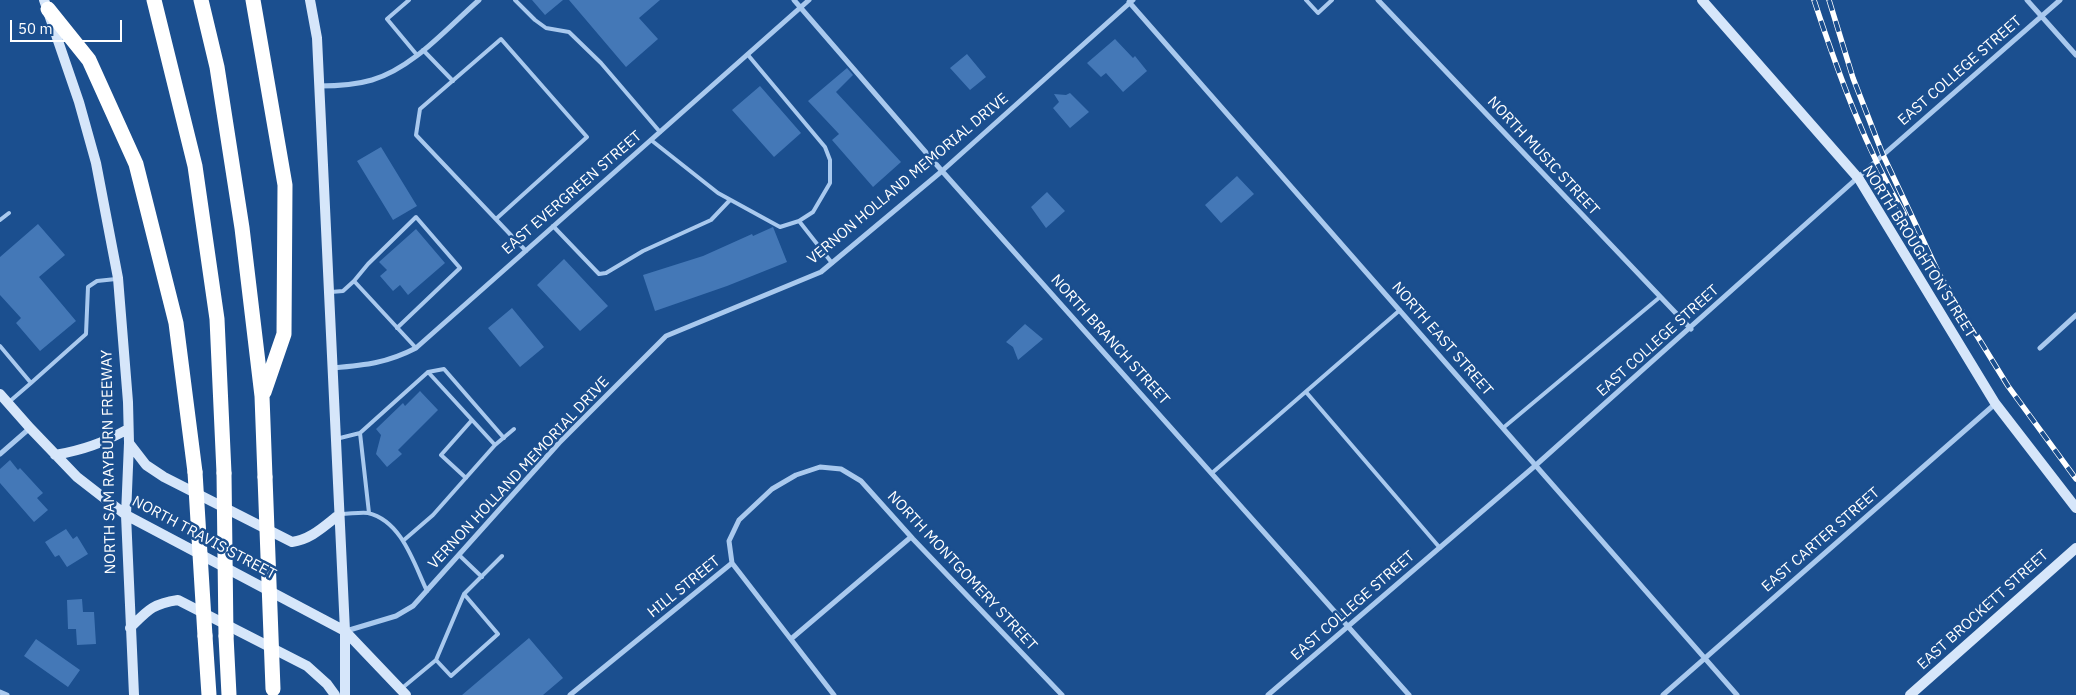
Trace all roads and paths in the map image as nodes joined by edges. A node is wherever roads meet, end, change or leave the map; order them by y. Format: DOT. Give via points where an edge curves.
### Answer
graph roads {
  1 [pos="154,0"];
  2 [pos="201,0"];
  3 [pos="253,0"];
  4 [pos="310,0"];
  5 [pos="409,0"];
  6 [pos="479,0"];
  7 [pos="515,0"];
  8 [pos="794,0"];
  9 [pos="809,0"];
  10 [pos="1306,0"];
  11 [pos="1332,0"];
  12 [pos="1378,0"];
  13 [pos="1702,0"];
  14 [pos="2028,0"];
  15 [pos="2060,0"];
  16 [pos="1130,1"];
  17 [pos="46,4"];
  18 [pos="801,8"];
  19 [pos="2041,16"];
  20 [pos="423,50"];
  21 [pos="748,54"];
  22 [pos="417,55"];
  23 [pos="2076,55"];
  24 [pos="453,80"];
  25 [pos="319,86"];
  26 [pos="660,132"];
  27 [pos="650,140"];
  28 [pos="942,171"];
  29 [pos="1859,179"];
  30 [pos="730,200"];
  31 [pos="8,213"];
  32 [pos="496,219"];
  33 [pos="0,220"];
  34 [pos="799,221"];
  35 [pos="553,226"];
  36 [pos="526,250"];
  37 [pos="832,263"];
  38 [pos="118,278"];
  39 [pos="354,281"];
  40 [pos="329,292"];
  41 [pos="1660,297"];
  42 [pos="1400,310"];
  43 [pos="2076,315"];
  44 [pos="397,328"];
  45 [pos="1690,329"];
  46 [pos="0,346"];
  47 [pos="416,348"];
  48 [pos="2040,348"];
  49 [pos="333,368"];
  50 [pos="428,372"];
  51 [pos="31,383"];
  52 [pos="1306,392"];
  53 [pos="0,394"];
  54 [pos="262,396"];
  55 [pos="8,402"];
  56 [pos="1995,403"];
  57 [pos="472,420"];
  58 [pos="30,428"];
  59 [pos="1504,428"];
  60 [pos="128,429"];
  61 [pos="514,429"];
  62 [pos="360,433"];
  63 [pos="504,438"];
  64 [pos="336,439"];
  65 [pos="129,443"];
  66 [pos="495,445"];
  67 [pos="0,454"];
  68 [pos="55,455"];
  69 [pos="1536,465"];
  70 [pos="841,469"];
  71 [pos="1212,473"];
  72 [pos="466,478"];
  73 [pos="2076,508"];
  74 [pos="369,513"];
  75 [pos="340,514"];
  76 [pos="126,515"];
  77 [pos="911,537"];
  78 [pos="404,540"];
  79 [pos="1440,548"];
  80 [pos="2076,548"];
  81 [pos="459,555"];
  82 [pos="502,556"];
  83 [pos="732,564"];
  84 [pos="482,577"];
  85 [pos="427,591"];
  86 [pos="464,594"];
  87 [pos="1348,626"];
  88 [pos="130,628"];
  89 [pos="345,631"];
  90 [pos="791,639"];
  91 [pos="1705,659"];
  92 [pos="436,660"];
  93 [pos="0,692"];
  94 [pos="273,692"];
  95 [pos="403,692"];
  96 [pos="7,695"];
  97 [pos="134,695"];
  98 [pos="209,695"];
  99 [pos="230,695"];
  100 [pos="335,695"];
  101 [pos="345,695"];
  102 [pos="570,695"];
  103 [pos="834,695"];
  104 [pos="1062,695"];
  105 [pos="1268,695"];
  106 [pos="1408,695"];
  107 [pos="1663,695"];
  108 [pos="1737,695"];
  109 [pos="1910,695"];
  1 -- 99 [label="highway, bridge" via="195,166 217,319"];
  2 -- 54 [label="highway" via="217,67 242,228"];
  3 -- 54 [label="highway" via="285,185 284,334"];
  4 -- 25 [label="main road" via="317,38"];
  5 -- 22 [label="lane" via="387,19"];
  6 -- 20 [label="street"];
  7 -- 26 [label="lane" via="546,28 569,32 601,63"];
  8 -- 18 [label="street, NORTH BRANCH STREET"];
  9 -- 18 [label="street, EAST EVERGREEN STREET"];
  10 -- 11 [label="lane" via="1318,13"];
  12 -- 41 [label="street, NORTH MUSIC STREET"];
  13 -- 29 [label="main road, NORTH BROUGHTON STREET"];
  14 -- 19 [label="street"];
  15 -- 19 [label="street, EAST COLLEGE STREET"];
  16 -- 28 [label="street, VERNON HOLLAND MEMORIAL DRIVE"];
  16 -- 42 [label="street, NORTH EAST STREET"];
  17 -- 38 [label="main road, NORTH SAM RAYBURN FREEWAY" via="96,163"];
  17 -- 98 [label="highway, bridge" via="89,60 136,164 176,323 195,472"];
  18 -- 21 [label="street, EAST EVERGREEN STREET"];
  18 -- 28 [label="street, NORTH BRANCH STREET"];
  19 -- 23 [label="street"];
  19 -- 29 [label="street, EAST COLLEGE STREET"];
  20 -- 22 [label="street"];
  20 -- 24 [label="lane"];
  21 -- 26 [label="street, EAST EVERGREEN STREET"];
  21 -- 34 [label="lane" via="825,147 830,160 830,183 813,212"];
  22 -- 25 [label="street" via="392,72 372,80 347,86"];
  24 -- 32 [label="lane" via="420,109 416,134"];
  24 -- 32 [label="lane" via="501,39 587,136"];
  25 -- 40 [label="main road"];
  26 -- 27 [label="street, EAST EVERGREEN STREET"];
  27 -- 30 [label="lane"];
  27 -- 35 [label="street, EAST EVERGREEN STREET"];
  28 -- 37 [label="street, VERNON HOLLAND MEMORIAL DRIVE"];
  28 -- 71 [label="street, NORTH BRANCH STREET"];
  29 -- 45 [label="street, EAST COLLEGE STREET"];
  29 -- 56 [label="main road, NORTH BROUGHTON STREET"];
  30 -- 34 [label="lane" via="780,228"];
  30 -- 35 [label="lane" via="712,220 643,250 606,273 599,274"];
  31 -- 33 [label="lane"];
  32 -- 36 [label="lane"];
  34 -- 37 [label="lane"];
  35 -- 36 [label="street, EAST EVERGREEN STREET"];
  36 -- 47 [label="street, EAST EVERGREEN STREET"];
  37 -- 81 [label="street, VERNON HOLLAND MEMORIAL DRIVE" via="821,272 666,336 559,443"];
  38 -- 51 [label="lane" via="97,281 88,287 86,334"];
  38 -- 60 [label="main road, NORTH SAM RAYBURN FREEWAY"];
  39 -- 40 [label="lane" via="343,291"];
  39 -- 44 [label="lane"];
  39 -- 44 [label="lane" via="416,217 460,268"];
  40 -- 49 [label="main road"];
  41 -- 45 [label="street, NORTH MUSIC STREET"];
  41 -- 59 [label="lane"];
  42 -- 52 [label="lane"];
  42 -- 59 [label="street, NORTH EAST STREET"];
  43 -- 48 [label="street"];
  44 -- 47 [label="lane"];
  45 -- 69 [label="street, EAST COLLEGE STREET"];
  46 -- 51 [label="lane"];
  47 -- 49 [label="street, EAST EVERGREEN STREET" via="396,358"];
  49 -- 64 [label="main road"];
  50 -- 57 [label="lane"];
  50 -- 62 [label="lane"];
  50 -- 63 [label="lane" via="444,369"];
  51 -- 55 [label="lane"];
  52 -- 71 [label="lane"];
  52 -- 79 [label="lane"];
  53 -- 55 [label="main road, NORTH TRAVIS STREET"];
  54 -- 94 [label="highway, bridge"];
  55 -- 58 [label="main road, NORTH TRAVIS STREET"];
  56 -- 73 [label="main road, NORTH BROUGHTON STREET"];
  56 -- 91 [label="street, EAST CARTER STREET"];
  57 -- 66 [label="lane"];
  57 -- 72 [label="lane" via="441,454"];
  58 -- 67 [label="street"];
  58 -- 68 [label="main road, NORTH TRAVIS STREET"];
  59 -- 69 [label="street, NORTH EAST STREET"];
  60 -- 65 [label="main road, NORTH SAM RAYBURN FREEWAY"];
  60 -- 68 [label="main road" via="83,450"];
  61 -- 63 [label="lane"];
  62 -- 64 [label="lane"];
  62 -- 74 [label="lane"];
  63 -- 66 [label="lane"];
  64 -- 75 [label="main road"];
  65 -- 75 [label="main road" via="146,465 164,477 292,542 311,537"];
  65 -- 76 [label="main road, NORTH SAM RAYBURN FREEWAY"];
  66 -- 72 [label="lane"];
  68 -- 76 [label="main road, NORTH TRAVIS STREET" via="77,477"];
  69 -- 79 [label="street, EAST COLLEGE STREET"];
  69 -- 91 [label="street, NORTH EAST STREET"];
  70 -- 77 [label="street, NORTH MONTGOMERY STREET" via="861,481"];
  70 -- 83 [label="street, HILL STREET" via="820,467 796,475 772,490 739,520 729,541"];
  71 -- 87 [label="street, NORTH BRANCH STREET"];
  72 -- 78 [label="lane" via="433,515"];
  74 -- 75 [label="lane"];
  74 -- 78 [label="lane" via="388,524"];
  75 -- 89 [label="main road"];
  76 -- 88 [label="main road, NORTH SAM RAYBURN FREEWAY"];
  76 -- 89 [label="main road, NORTH TRAVIS STREET"];
  77 -- 90 [label="street"];
  77 -- 104 [label="street, NORTH MONTGOMERY STREET"];
  78 -- 85 [label="lane"];
  79 -- 87 [label="street, EAST COLLEGE STREET"];
  80 -- 109 [label="main road, EAST BROCKETT STREET"];
  81 -- 84 [label="lane"];
  81 -- 85 [label="street, VERNON HOLLAND MEMORIAL DRIVE"];
  82 -- 84 [label="lane"];
  83 -- 90 [label="street"];
  83 -- 102 [label="street, HILL STREET"];
  84 -- 86 [label="lane"];
  85 -- 89 [label="street, VERNON HOLLAND MEMORIAL DRIVE" via="413,606 396,616"];
  86 -- 92 [label="lane"];
  86 -- 92 [label="lane" via="498,634 451,676"];
  87 -- 105 [label="street, EAST COLLEGE STREET"];
  87 -- 106 [label="street, NORTH BRANCH STREET"];
  88 -- 97 [label="main road, NORTH SAM RAYBURN FREEWAY"];
  88 -- 100 [label="main road" via="159,602 178,600 307,666"];
  89 -- 95 [label="main road, NORTH TRAVIS STREET"];
  89 -- 101 [label="main road"];
  90 -- 103 [label="street"];
  91 -- 107 [label="street, EAST CARTER STREET"];
  91 -- 108 [label="street, NORTH EAST STREET"];
  92 -- 95 [label="lane"];
  93 -- 96 [label="street"];
}
